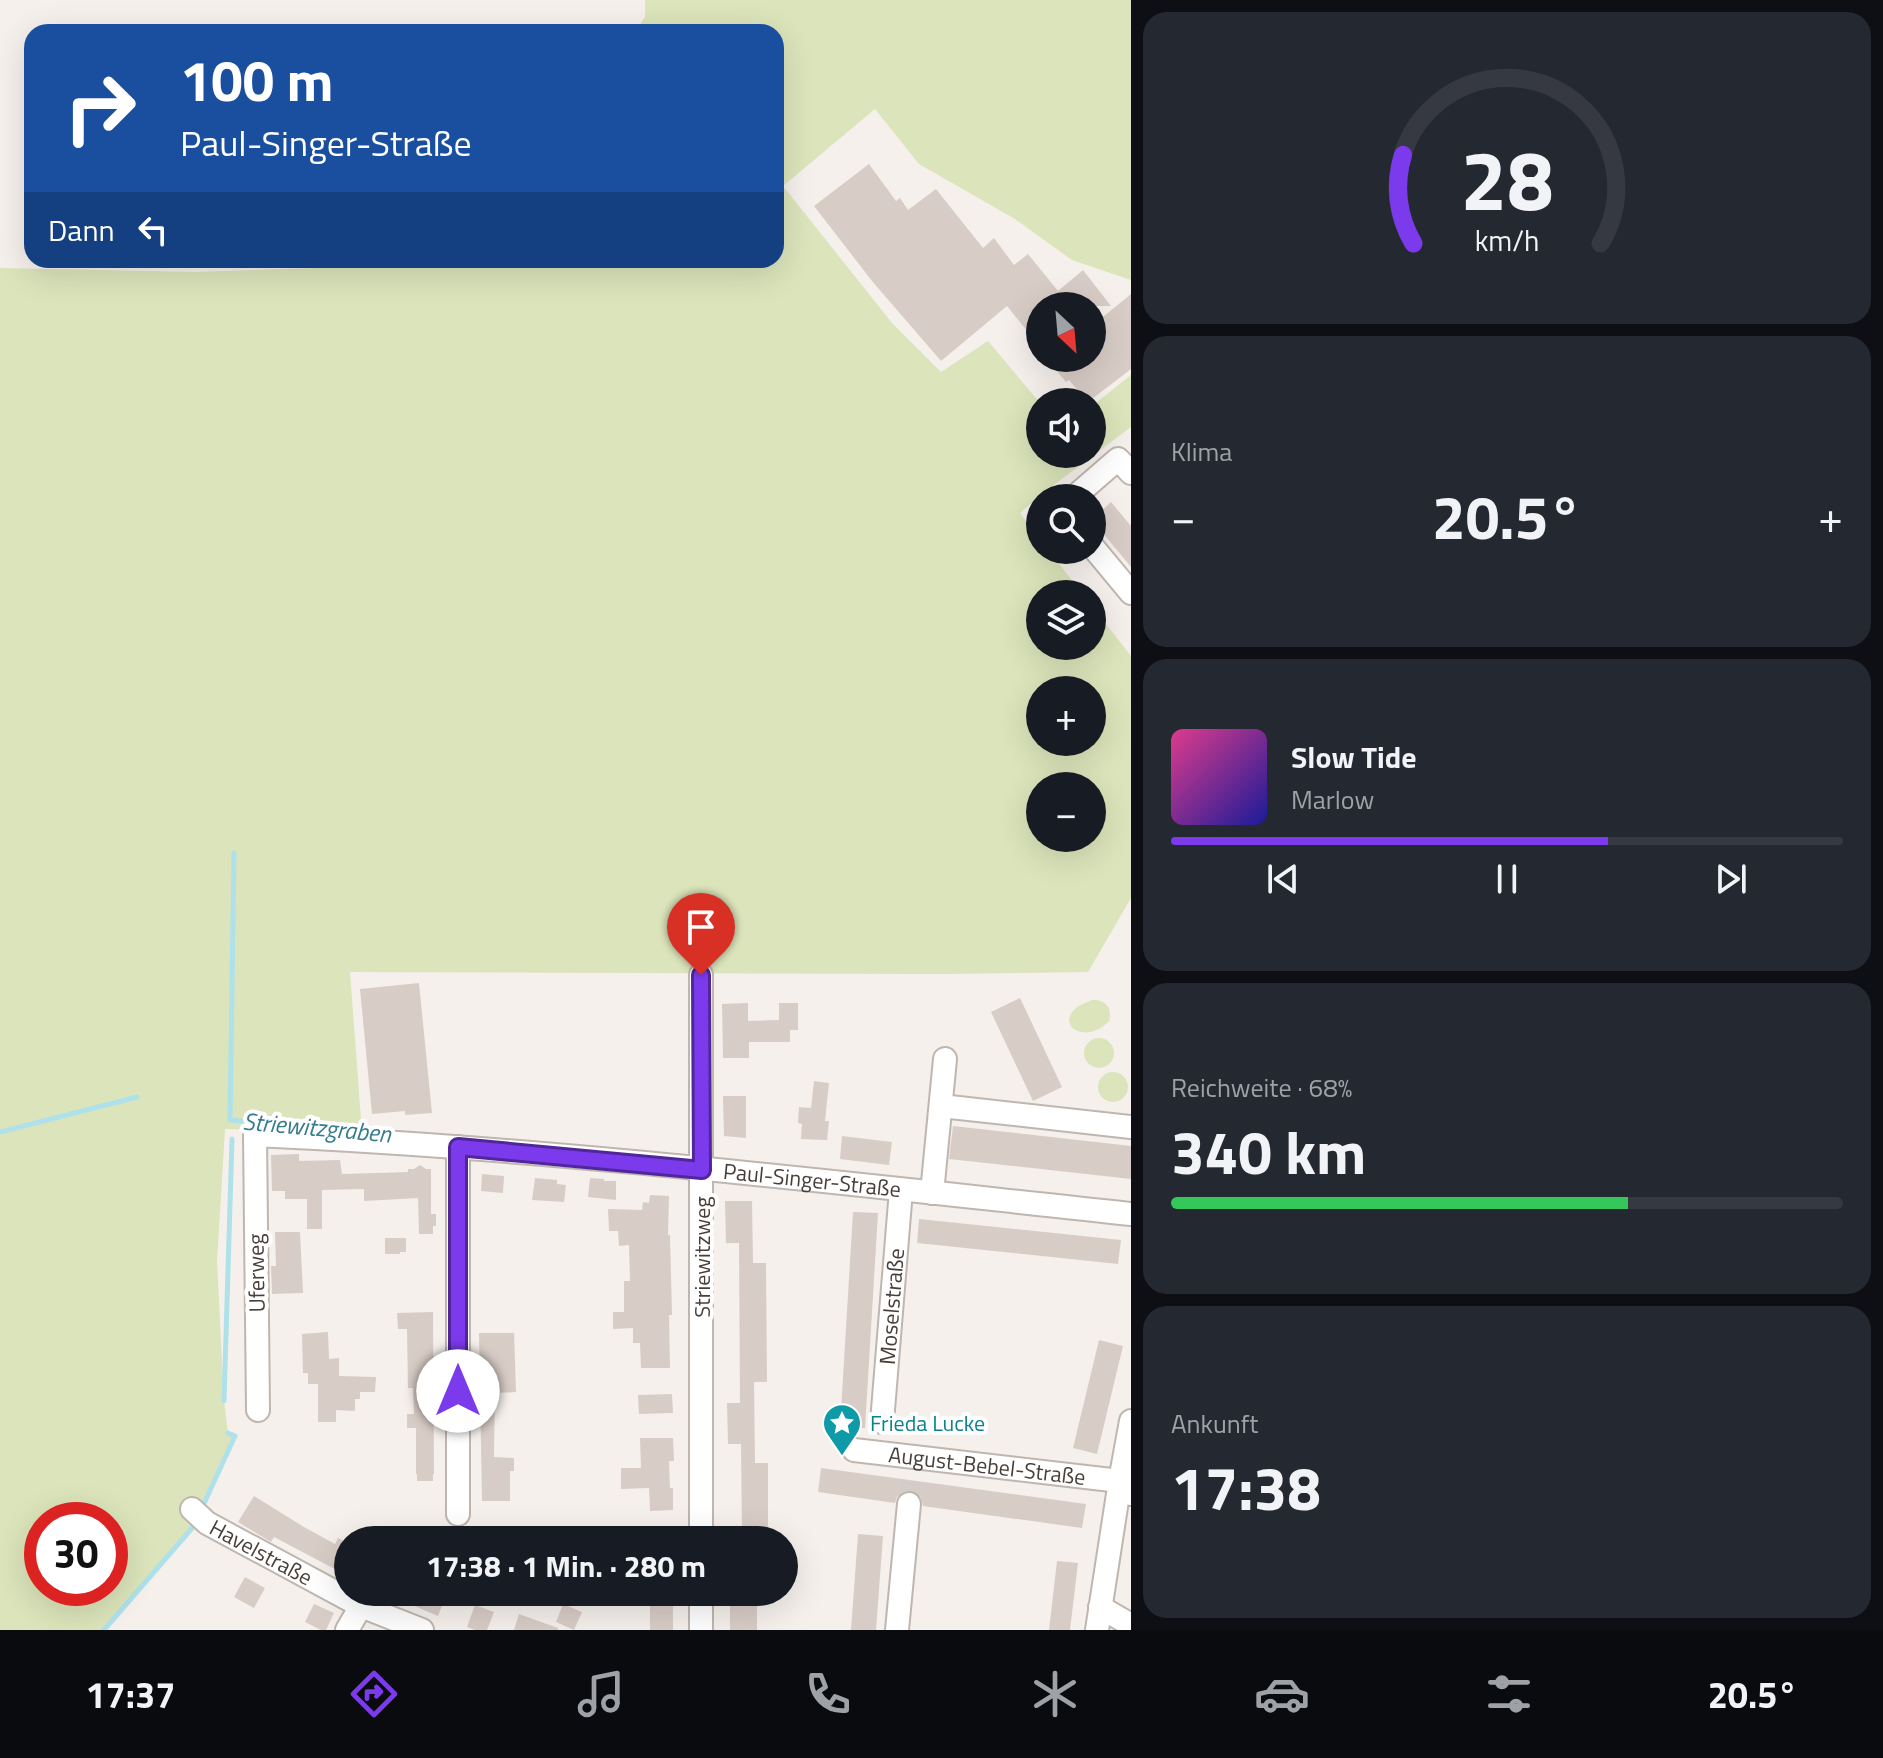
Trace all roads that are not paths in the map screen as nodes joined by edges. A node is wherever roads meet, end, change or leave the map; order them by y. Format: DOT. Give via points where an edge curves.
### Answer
graph roads {
  1 [pos="1131,473"];
  2 [pos="1089,484"];
  3 [pos="1106,563"];
  4 [pos="1131,593"];
  5 [pos="701,975"];
  6 [pos="945,1059"];
  7 [pos="941,1106"];
  8 [pos="1131,1127"];
  9 [pos="255,1135"];
  10 [pos="458,1147"];
  11 [pos="702,1170"];
  12 [pos="901,1190"];
  13 [pos="932,1193"];
  14 [pos="1131,1214"];
  15 [pos="258,1410"];
  16 [pos="1131,1421"];
  17 [pos="882,1422"];
  18 [pos="854,1450"];
  19 [pos="1125,1488"];
  20 [pos="909,1504"];
  21 [pos="458,1514"];
  22 [pos="200,1516"];
  23 [pos="701,1526"];
  24 [pos="334,1591"];
  25 [pos="361,1606"];
  26 [pos="701,1606"];
  27 [pos="1098,1619"];
  28 [pos="1131,1625"];
  29 [pos="347,1630"];
  30 [pos="422,1630"];
  31 [pos="701,1630"];
  32 [pos="897,1630"];
  1 -- 2 [label="street" via="1118,459"];
  3 -- 4 [label="street"];
  5 -- 11 [label="street, Striewitzweg"];
  6 -- 7 [label="street"];
  7 -- 8 [label="street"];
  7 -- 13 [label="street"];
  9 -- 10 [label="street, Paul-Singer-Straße"];
  9 -- 15 [label="street, Uferweg"];
  10 -- 11 [label="street, Paul-Singer-Straße"];
  10 -- 21 [label="street"];
  11 -- 12 [label="street, Paul-Singer-Straße"];
  11 -- 23 [label="street, Striewitzweg"];
  12 -- 13 [label="street, Paul-Singer-Straße"];
  12 -- 17 [label="street, Moselstraße"];
  13 -- 14 [label="street, Paul-Singer-Straße"];
  16 -- 19 [label="street"];
  18 -- 19 [label="street, August-Bebel-Straße" via="912,1469"];
  19 -- 27 [label="street"];
  20 -- 32 [label="street"];
  22 -- 24 [label="street, Havelstraße"];
  25 -- 29 [label="street"];
  25 -- 30 [label="street, Havelstraße"];
  26 -- 31 [label="street"];
  27 -- 28 [label="street"];
}
